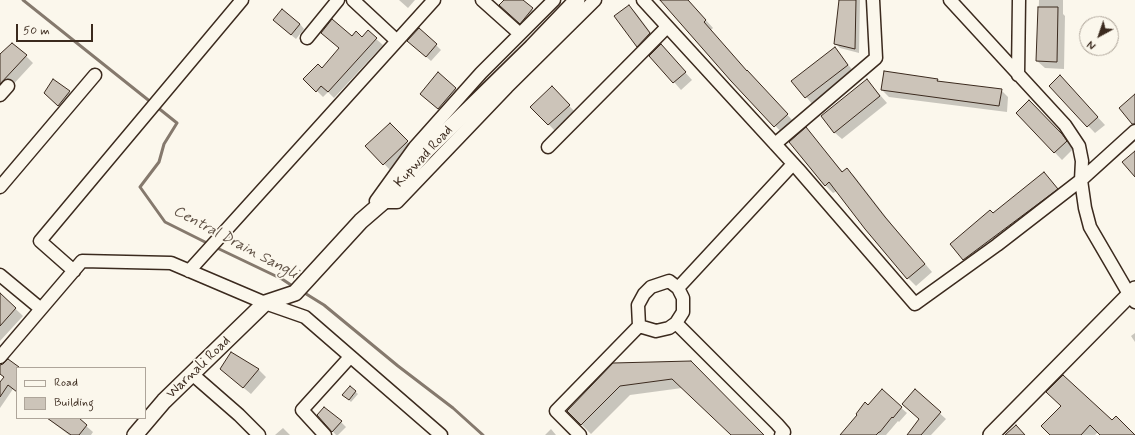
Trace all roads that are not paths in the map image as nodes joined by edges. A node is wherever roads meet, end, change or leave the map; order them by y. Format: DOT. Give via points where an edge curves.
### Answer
graph roads {
  1 [pos="242,0"];
  2 [pos="338,0"];
  3 [pos="353,0"];
  4 [pos="434,0"];
  5 [pos="482,0"];
  6 [pos="554,0"];
  7 [pos="577,0"];
  8 [pos="595,0"];
  9 [pos="643,0"];
  10 [pos="873,0"];
  11 [pos="950,0"];
  12 [pos="1019,0"];
  13 [pos="667,27"];
  14 [pos="520,34"];
  15 [pos="307,38"];
  16 [pos="398,41"];
  17 [pos="95,75"];
  18 [pos="1018,76"];
  19 [pos="1135,131"];
  20 [pos="775,144"];
  21 [pos="548,148"];
  22 [pos="793,164"];
  23 [pos="1081,180"];
  24 [pos="0,187"];
  25 [pos="383,202"];
  26 [pos="361,221"];
  27 [pos="74,271"];
  28 [pos="189,271"];
  29 [pos="0,275"];
  30 [pos="678,288"];
  31 [pos="1133,295"];
  32 [pos="265,303"];
  33 [pos="41,309"];
  34 [pos="676,323"];
  35 [pos="639,326"];
  36 [pos="0,357"];
  37 [pos="350,357"];
  38 [pos="192,374"];
  39 [pos="136,435"];
  40 [pos="259,435"];
  41 [pos="325,435"];
  42 [pos="441,435"];
  43 [pos="580,435"];
  44 [pos="781,435"];
  45 [pos="992,435"];
  1 -- 27 [label="street" via="40,241"];
  2 -- 15 [label="street"];
  3 -- 16 [label="street"];
  4 -- 16 [label="street"];
  5 -- 14 [label="street"];
  6 -- 14 [label="street"];
  7 -- 25 [label="main road, Kupwad Road" via="426,151"];
  8 -- 25 [label="street" via="397,202"];
  9 -- 13 [label="street"];
  10 -- 20 [label="street" via="876,58"];
  11 -- 18 [label="street"];
  12 -- 18 [label="street"];
  13 -- 20 [label="street"];
  13 -- 21 [label="street"];
  14 -- 26 [label="street" via="480,73 415,147"];
  16 -- 28 [label="street"];
  17 -- 24 [label="street"];
  18 -- 23 [label="street" via="1065,125 1079,146 1082,161"];
  19 -- 23 [label="street"];
  20 -- 22 [label="street"];
  22 -- 23 [label="street" via="915,304"];
  22 -- 30 [label="street"];
  23 -- 31 [label="street" via="1090,227"];
  25 -- 26 [label="main road, Kupwad Road"];
  26 -- 32 [label="main road, Kupwad Road" via="295,293"];
  27 -- 28 [label="street" via="82,261 171,263"];
  27 -- 33 [label="street"];
  28 -- 32 [label="street"];
  29 -- 33 [label="street"];
  30 -- 34 [label="street" via="683,298 683,312"];
  30 -- 35 [label="street" via="669,281 650,287 638,305"];
  31 -- 45 [label="main road"];
  32 -- 37 [label="street" via="305,317"];
  32 -- 38 [label="main road, Warnali Road"];
  33 -- 36 [label="street"];
  34 -- 35 [label="street" via="669,328 656,331"];
  34 -- 44 [label="street" via="777,424 784,432"];
  35 -- 43 [label="street" via="556,412"];
  37 -- 41 [label="street" via="302,410"];
  37 -- 42 [label="street"];
  38 -- 39 [label="main road, Warnali Road" via="164,401"];
  38 -- 40 [label="street"];
}
